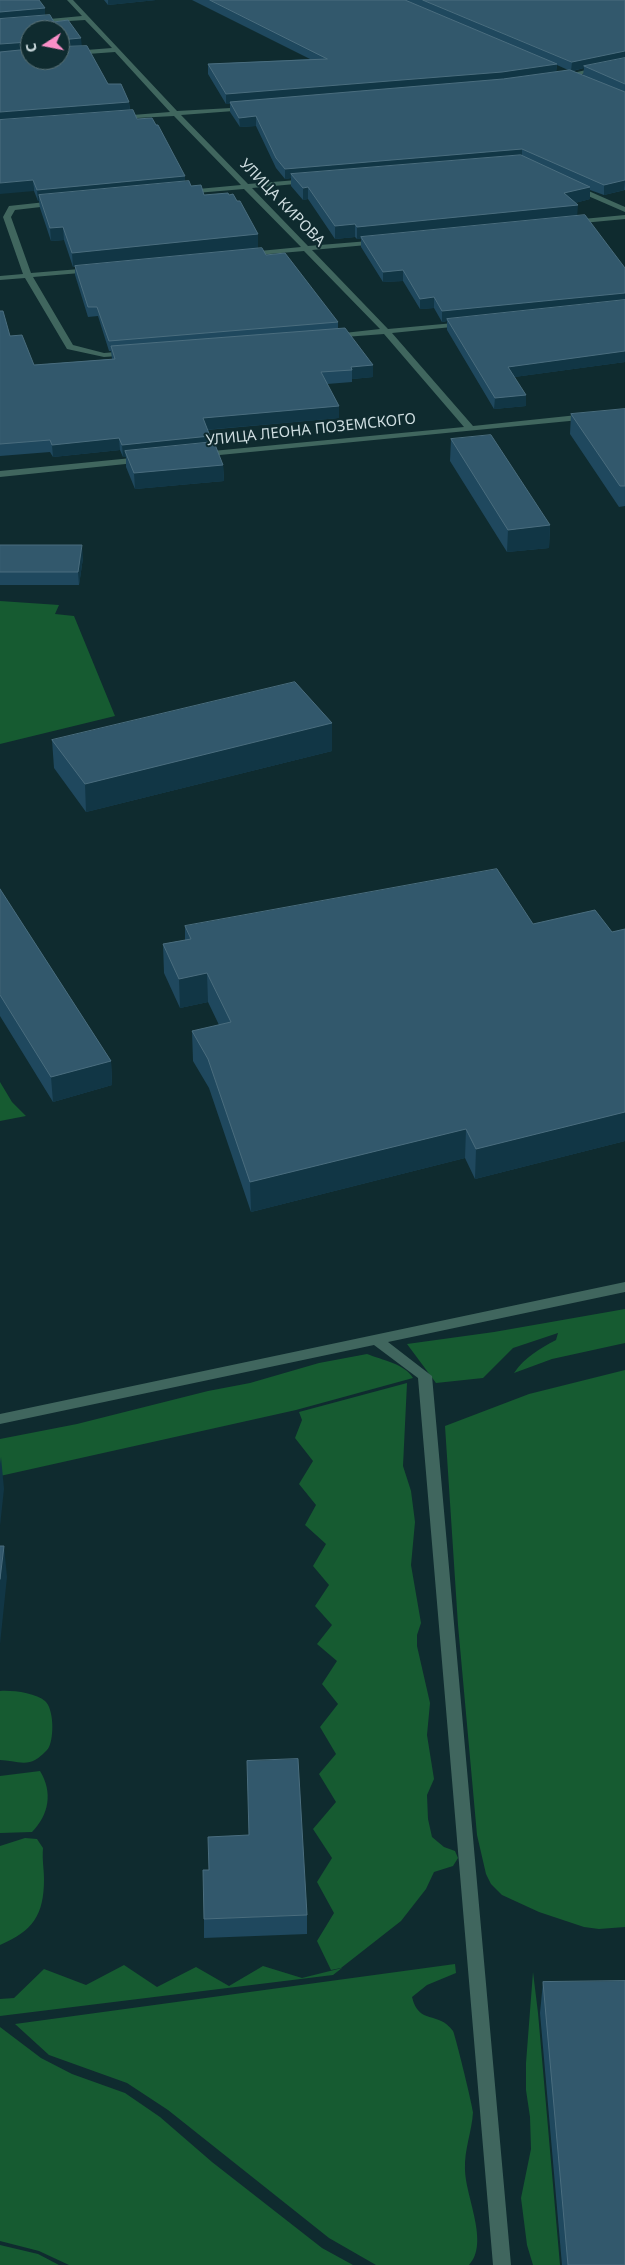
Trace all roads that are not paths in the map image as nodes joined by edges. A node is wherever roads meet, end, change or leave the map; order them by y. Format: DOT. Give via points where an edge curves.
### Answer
graph roads {
  1 [pos="70,0"];
  2 [pos="86,18"];
  3 [pos="63,20"];
  4 [pos="116,50"];
  5 [pos="70,53"];
  6 [pos="625,63"];
  7 [pos="561,71"];
  8 [pos="570,74"];
  9 [pos="551,78"];
  10 [pos="580,78"];
  11 [pos="255,107"];
  12 [pos="176,114"];
  13 [pos="108,119"];
  14 [pos="317,180"];
  15 [pos="566,182"];
  16 [pos="248,186"];
  17 [pos="180,192"];
  18 [pos="63,202"];
  19 [pos="625,210"];
  20 [pos="625,217"];
  21 [pos="566,223"];
  22 [pos="387,241"];
  23 [pos="308,249"];
  24 [pos="240,255"];
  25 [pos="105,268"];
  26 [pos="28,276"];
  27 [pos="0,278"];
  28 [pos="476,323"];
  29 [pos="386,332"];
  30 [pos="328,337"];
  31 [pos="133,353"];
  32 [pos="596,416"];
  33 [pos="470,428"];
  34 [pos="196,455"];
  35 [pos="147,460"];
  36 [pos="0,474"];
  37 [pos="625,1287"];
  38 [pos="375,1339"];
  39 [pos="0,1419"];
  40 [pos="502,2265"];
  1 -- 2 [label="street, УЛИЦА КИРОВА"];
  2 -- 3 [label="street"];
  2 -- 4 [label="street, УЛИЦА КИРОВА"];
  4 -- 5 [label="street"];
  4 -- 12 [label="street, УЛИЦА КИРОВА"];
  6 -- 8 [label="street"];
  7 -- 8 [label="street"];
  8 -- 9 [label="street"];
  8 -- 10 [label="street"];
  11 -- 12 [label="street"];
  12 -- 13 [label="street"];
  12 -- 16 [label="street, УЛИЦА КИРОВА"];
  14 -- 16 [label="street"];
  15 -- 19 [label="street"];
  16 -- 17 [label="street"];
  16 -- 23 [label="street, УЛИЦА КИРОВА"];
  18 -- 26 [label="street" via="12,208 8,217"];
  20 -- 21 [label="street"];
  22 -- 23 [label="street"];
  23 -- 24 [label="street"];
  23 -- 29 [label="street, УЛИЦА КИРОВА"];
  25 -- 26 [label="street"];
  26 -- 27 [label="street"];
  26 -- 31 [label="street" via="70,347 104,355"];
  28 -- 29 [label="street"];
  29 -- 30 [label="street"];
  29 -- 33 [label="street, УЛИЦА КИРОВА"];
  32 -- 33 [label="street, УЛИЦА ЛЕОНА ПОЗЕМСКОГО"];
  33 -- 34 [label="street, УЛИЦА ЛЕОНА ПОЗЕМСКОГО"];
  35 -- 36 [label="street"];
  37 -- 38 [label="street"];
  38 -- 39 [label="street"];
  38 -- 40 [label="street" via="425,1376"];
}
